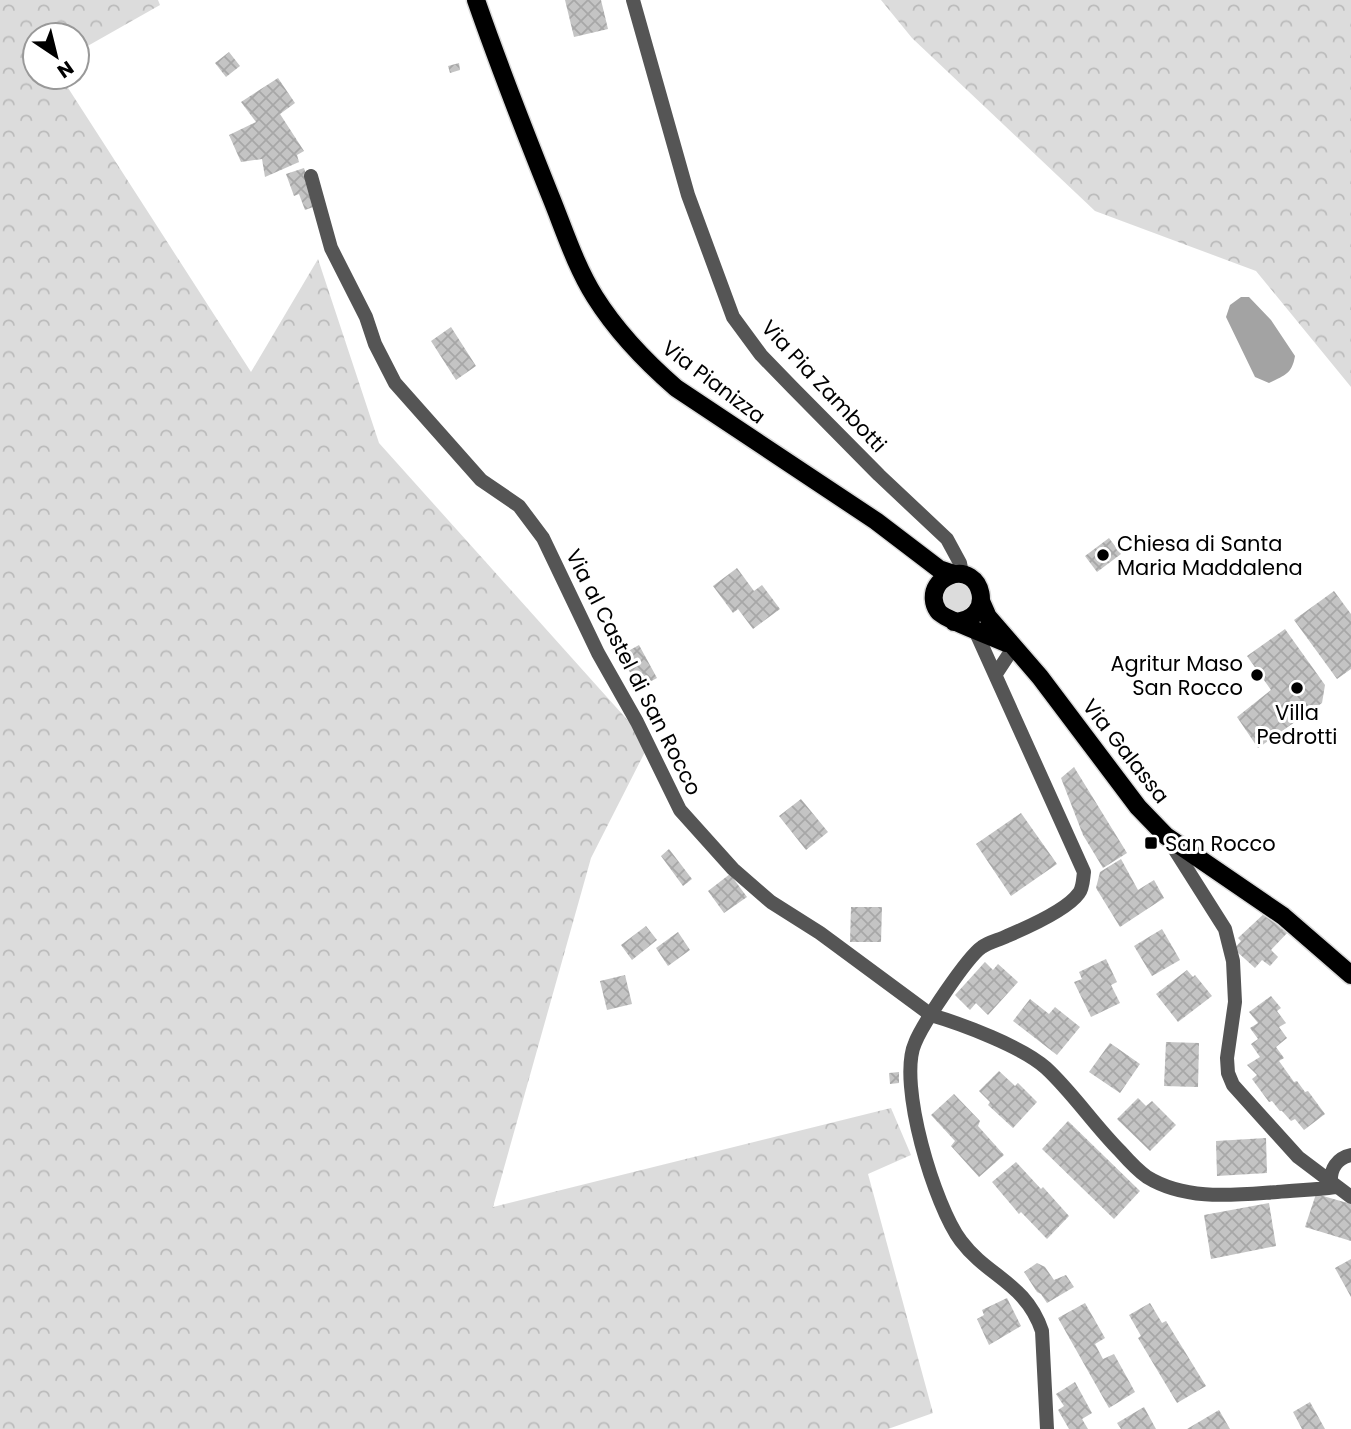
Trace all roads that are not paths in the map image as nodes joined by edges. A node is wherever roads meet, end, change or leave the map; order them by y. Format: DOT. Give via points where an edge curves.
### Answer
graph roads {
  1 [pos="476,0"];
  2 [pos="633,0"];
  3 [pos="311,176"];
  4 [pos="911,549"];
  5 [pos="958,574"];
  6 [pos="934,594"];
  7 [pos="981,601"];
  8 [pos="954,622"];
  9 [pos="974,628"];
  10 [pos="1012,646"];
  11 [pos="996,674"];
  12 [pos="1167,836"];
  13 [pos="1351,975"];
  14 [pos="931,1015"];
  15 [pos="1351,1155"];
  16 [pos="1333,1185"];
  17 [pos="1351,1197"];
  18 [pos="1047,1429"];
  1 -- 4 [label="main road, Via Pianizza" via="580,269 616,327 676,388"];
  2 -- 5 [label="street, Via Pia Zambotti" via="688,195 733,317 761,355 947,539 960,564"];
  3 -- 14 [label="street, Via al Castel di San Rocco" via="331,248 396,383 481,480 519,506 543,538 680,810 733,869 771,902"];
  4 -- 5 [label="main road, Via Pianizza" via="939,569"];
  4 -- 6 [label="main road, Via Pianizza"];
  5 -- 6 [label="main road" via="941,581"];
  5 -- 7 [label="main road, Via Pianizza" via="975,581"];
  6 -- 8 [label="main road, Via Pianizza" via="936,609"];
  7 -- 8 [label="main road" via="976,614"];
  7 -- 10 [label="main road, Via Galassa"];
  8 -- 9 [label="main road, Via Galassa"];
  9 -- 10 [label="main road, Via Galassa"];
  9 -- 11 [label="street"];
  10 -- 11 [label="street"];
  10 -- 12 [label="main road, Via Galassa" via="1138,807"];
  11 -- 14 [label="street" via="1084,872 1081,891 1069,903 981,947"];
  12 -- 13 [label="main road, Via Galassa" via="1283,916"];
  12 -- 16 [label="street" via="1225,929 1233,961 1235,1002 1227,1058 1233,1086 1298,1157"];
  14 -- 16 [label="street, Via al Castel di San Rocco" via="1030,1055 1135,1167 1158,1182 1225,1197 1313,1191"];
  14 -- 18 [label="street" via="914,1044 910,1063 914,1115 954,1231 972,1254 1012,1284 1038,1319"];
  15 -- 16 [label="street" via="1335,1165 1330,1176"];
  16 -- 17 [label="street"];
}
